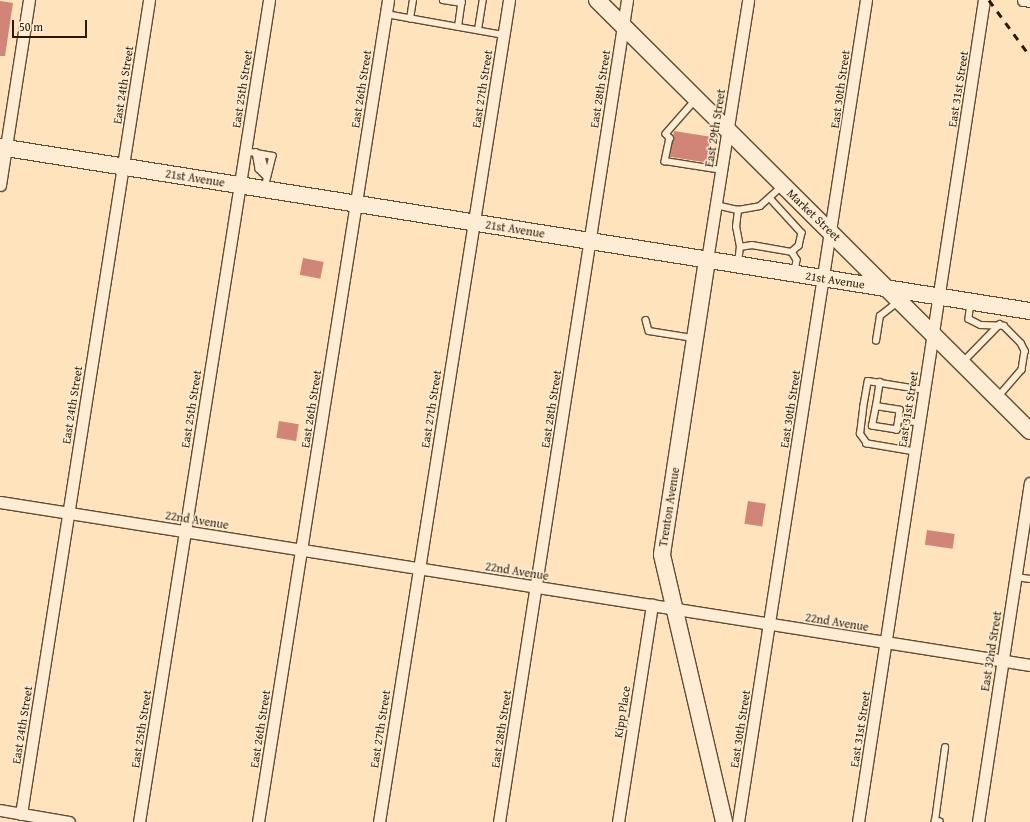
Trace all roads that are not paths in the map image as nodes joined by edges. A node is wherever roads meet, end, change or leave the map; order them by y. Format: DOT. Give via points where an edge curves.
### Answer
graph roads {
  1 [pos="29,0"];
  2 [pos="149,0"];
  3 [pos="269,0"];
  4 [pos="388,0"];
  5 [pos="413,0"];
  6 [pos="443,0"];
  7 [pos="483,0"];
  8 [pos="509,0"];
  9 [pos="597,0"];
  10 [pos="628,0"];
  11 [pos="748,0"];
  12 [pos="866,0"];
  13 [pos="984,0"];
  14 [pos="1023,0"];
  15 [pos="1030,1"];
  16 [pos="462,2"];
  17 [pos="386,14"];
  18 [pos="410,19"];
  19 [pos="623,26"];
  20 [pos="458,27"];
  21 [pos="478,30"];
  22 [pos="504,34"];
  23 [pos="696,99"];
  24 [pos="728,131"];
  25 [pos="3,147"];
  26 [pos="250,152"];
  27 [pos="123,167"];
  28 [pos="722,170"];
  29 [pos="266,183"];
  30 [pos="0,184"];
  31 [pos="239,185"];
  32 [pos="783,185"];
  33 [pos="770,198"];
  34 [pos="356,204"];
  35 [pos="716,205"];
  36 [pos="738,210"];
  37 [pos="474,223"];
  38 [pos="832,233"];
  39 [pos="591,241"];
  40 [pos="740,247"];
  41 [pos="792,252"];
  42 [pos="708,260"];
  43 [pos="738,265"];
  44 [pos="795,274"];
  45 [pos="824,278"];
  46 [pos="888,289"];
  47 [pos="940,297"];
  48 [pos="900,301"];
  49 [pos="971,302"];
  50 [pos="1030,311"];
  51 [pos="646,320"];
  52 [pos="1000,324"];
  53 [pos="934,334"];
  54 [pos="695,338"];
  55 [pos="876,341"];
  56 [pos="962,363"];
  57 [pos="880,382"];
  58 [pos="924,390"];
  59 [pos="998,399"];
  60 [pos="876,406"];
  61 [pos="899,419"];
  62 [pos="919,423"];
  63 [pos="1030,431"];
  64 [pos="915,452"];
  65 [pos="1030,483"];
  66 [pos="1029,500"];
  67 [pos="0,502"];
  68 [pos="68,513"];
  69 [pos="184,531"];
  70 [pos="302,550"];
  71 [pos="418,568"];
  72 [pos="1016,577"];
  73 [pos="1030,580"];
  74 [pos="537,587"];
  75 [pos="652,605"];
  76 [pos="674,609"];
  77 [pos="770,624"];
  78 [pos="887,643"];
  79 [pos="1003,661"];
  80 [pos="1030,665"];
  81 [pos="945,748"];
  82 [pos="0,810"];
  83 [pos="21,814"];
  84 [pos="69,822"];
  85 [pos="139,822"];
  86 [pos="258,822"];
  87 [pos="379,822"];
  88 [pos="499,822"];
  89 [pos="618,822"];
  90 [pos="724,822"];
  91 [pos="738,822"];
  92 [pos="858,822"];
  93 [pos="936,822"];
  94 [pos="978,822"];
  1 -- 25 [label="street"];
  2 -- 27 [label="street, East 24th Street"];
  3 -- 26 [label="street, East 25th Street"];
  4 -- 17 [label="street, East 26th Street"];
  5 -- 18 [label="lane"];
  6 -- 16 [label="lane"];
  7 -- 21 [label="lane"];
  8 -- 22 [label="street, East 27th Street"];
  9 -- 19 [label="street, Market Street"];
  10 -- 19 [label="street, East 28th Street"];
  11 -- 24 [label="street, East 29th Street"];
  12 -- 38 [label="street, East 30th Street"];
  13 -- 47 [label="street, East 31st Street"];
  14 -- 15 [label="street"];
  16 -- 20 [label="lane"];
  17 -- 18 [label="lane"];
  17 -- 34 [label="street, East 26th Street"];
  18 -- 20 [label="lane"];
  19 -- 23 [label="street, Market Street"];
  19 -- 39 [label="street, East 28th Street"];
  20 -- 21 [label="lane"];
  21 -- 22 [label="lane"];
  22 -- 37 [label="street, East 27th Street"];
  23 -- 24 [label="street, Market Street"];
  23 -- 28 [label="lane" via="666,134 670,138 666,161"];
  24 -- 28 [label="street, East 29th Street"];
  24 -- 32 [label="street, Market Street"];
  25 -- 27 [label="street, 21st Avenue"];
  25 -- 30 [label="street"];
  26 -- 29 [label="lane" via="262,156"];
  26 -- 29 [label="lane" via="272,156"];
  26 -- 31 [label="street, East 25th Street"];
  27 -- 31 [label="street, 21st Avenue"];
  27 -- 68 [label="street, East 24th Street"];
  28 -- 35 [label="street, East 29th Street"];
  29 -- 31 [label="street, 21st Avenue"];
  29 -- 34 [label="street, 21st Avenue"];
  31 -- 69 [label="street, East 25th Street"];
  32 -- 33 [label="lane"];
  32 -- 38 [label="street, Market Street"];
  33 -- 36 [label="lane" via="760,206"];
  33 -- 41 [label="lane" via="802,233 799,246"];
  34 -- 37 [label="street, 21st Avenue"];
  34 -- 70 [label="street, East 26th Street"];
  35 -- 36 [label="lane"];
  35 -- 42 [label="street, East 29th Street"];
  36 -- 40 [label="lane" via="736,227"];
  37 -- 39 [label="street, 21st Avenue"];
  37 -- 71 [label="street, East 27th Street"];
  38 -- 45 [label="street, East 30th Street"];
  38 -- 46 [label="street, Market Street"];
  39 -- 42 [label="street, 21st Avenue"];
  39 -- 74 [label="street, East 28th Street"];
  40 -- 41 [label="lane" via="752,245"];
  40 -- 43 [label="lane"];
  41 -- 44 [label="lane" via="797,260"];
  42 -- 43 [label="street, 21st Avenue"];
  42 -- 54 [label="street, Trenton Avenue"];
  43 -- 44 [label="street, 21st Avenue"];
  44 -- 45 [label="street, 21st Avenue"];
  45 -- 46 [label="street, 21st Avenue"];
  45 -- 77 [label="street, East 30th Street"];
  46 -- 47 [label="street, 21st Avenue"];
  46 -- 48 [label="street, Market Street"];
  47 -- 49 [label="street, 21st Avenue"];
  47 -- 53 [label="street, East 31st Street"];
  48 -- 53 [label="street, Market Street"];
  48 -- 55 [label="lane" via="880,316"];
  49 -- 50 [label="street, 21st Avenue"];
  49 -- 52 [label="lane" via="969,319 975,323"];
  51 -- 54 [label="lane" via="649,331"];
  52 -- 56 [label="lane"];
  52 -- 59 [label="lane" via="1013,334 1025,351 1022,370"];
  53 -- 56 [label="street, Market Street"];
  53 -- 58 [label="street, East 31st Street"];
  54 -- 76 [label="street, Trenton Avenue" via="662,544"];
  56 -- 59 [label="street, Market Street"];
  57 -- 58 [label="lane"];
  57 -- 60 [label="lane"];
  57 -- 64 [label="lane" via="868,381 860,434 862,441"];
  58 -- 62 [label="street, East 31st Street"];
  59 -- 63 [label="street, Market Street"];
  60 -- 61 [label="lane" via="900,410"];
  60 -- 61 [label="lane" via="872,426 897,430"];
  61 -- 62 [label="lane"];
  62 -- 64 [label="street, East 31st Street"];
  64 -- 78 [label="street, East 31st Street"];
  65 -- 66 [label="street, East 32nd Street"];
  66 -- 72 [label="street, East 32nd Street"];
  67 -- 68 [label="street, 22nd Avenue"];
  68 -- 69 [label="street, 22nd Avenue"];
  68 -- 83 [label="street, East 24th Street"];
  69 -- 70 [label="street, 22nd Avenue"];
  69 -- 85 [label="street, East 25th Street"];
  70 -- 71 [label="street, 22nd Avenue"];
  70 -- 86 [label="street, East 26th Street"];
  71 -- 74 [label="street, 22nd Avenue"];
  71 -- 87 [label="street, East 27th Street"];
  72 -- 73 [label="lane"];
  72 -- 79 [label="street, East 32nd Street"];
  74 -- 75 [label="street, 22nd Avenue"];
  74 -- 88 [label="street, East 28th Street"];
  75 -- 76 [label="street, 22nd Avenue"];
  75 -- 89 [label="street, Kipp Place"];
  76 -- 77 [label="street, 22nd Avenue"];
  76 -- 90 [label="street, Trenton Avenue"];
  77 -- 78 [label="street, 22nd Avenue"];
  77 -- 91 [label="street, East 30th Street"];
  78 -- 79 [label="street, 22nd Avenue"];
  78 -- 92 [label="street, East 31st Street"];
  79 -- 80 [label="street, 22nd Avenue"];
  79 -- 94 [label="street, East 32nd Street"];
  81 -- 93 [label="lane"];
  82 -- 83 [label="street"];
  83 -- 84 [label="street"];
}
